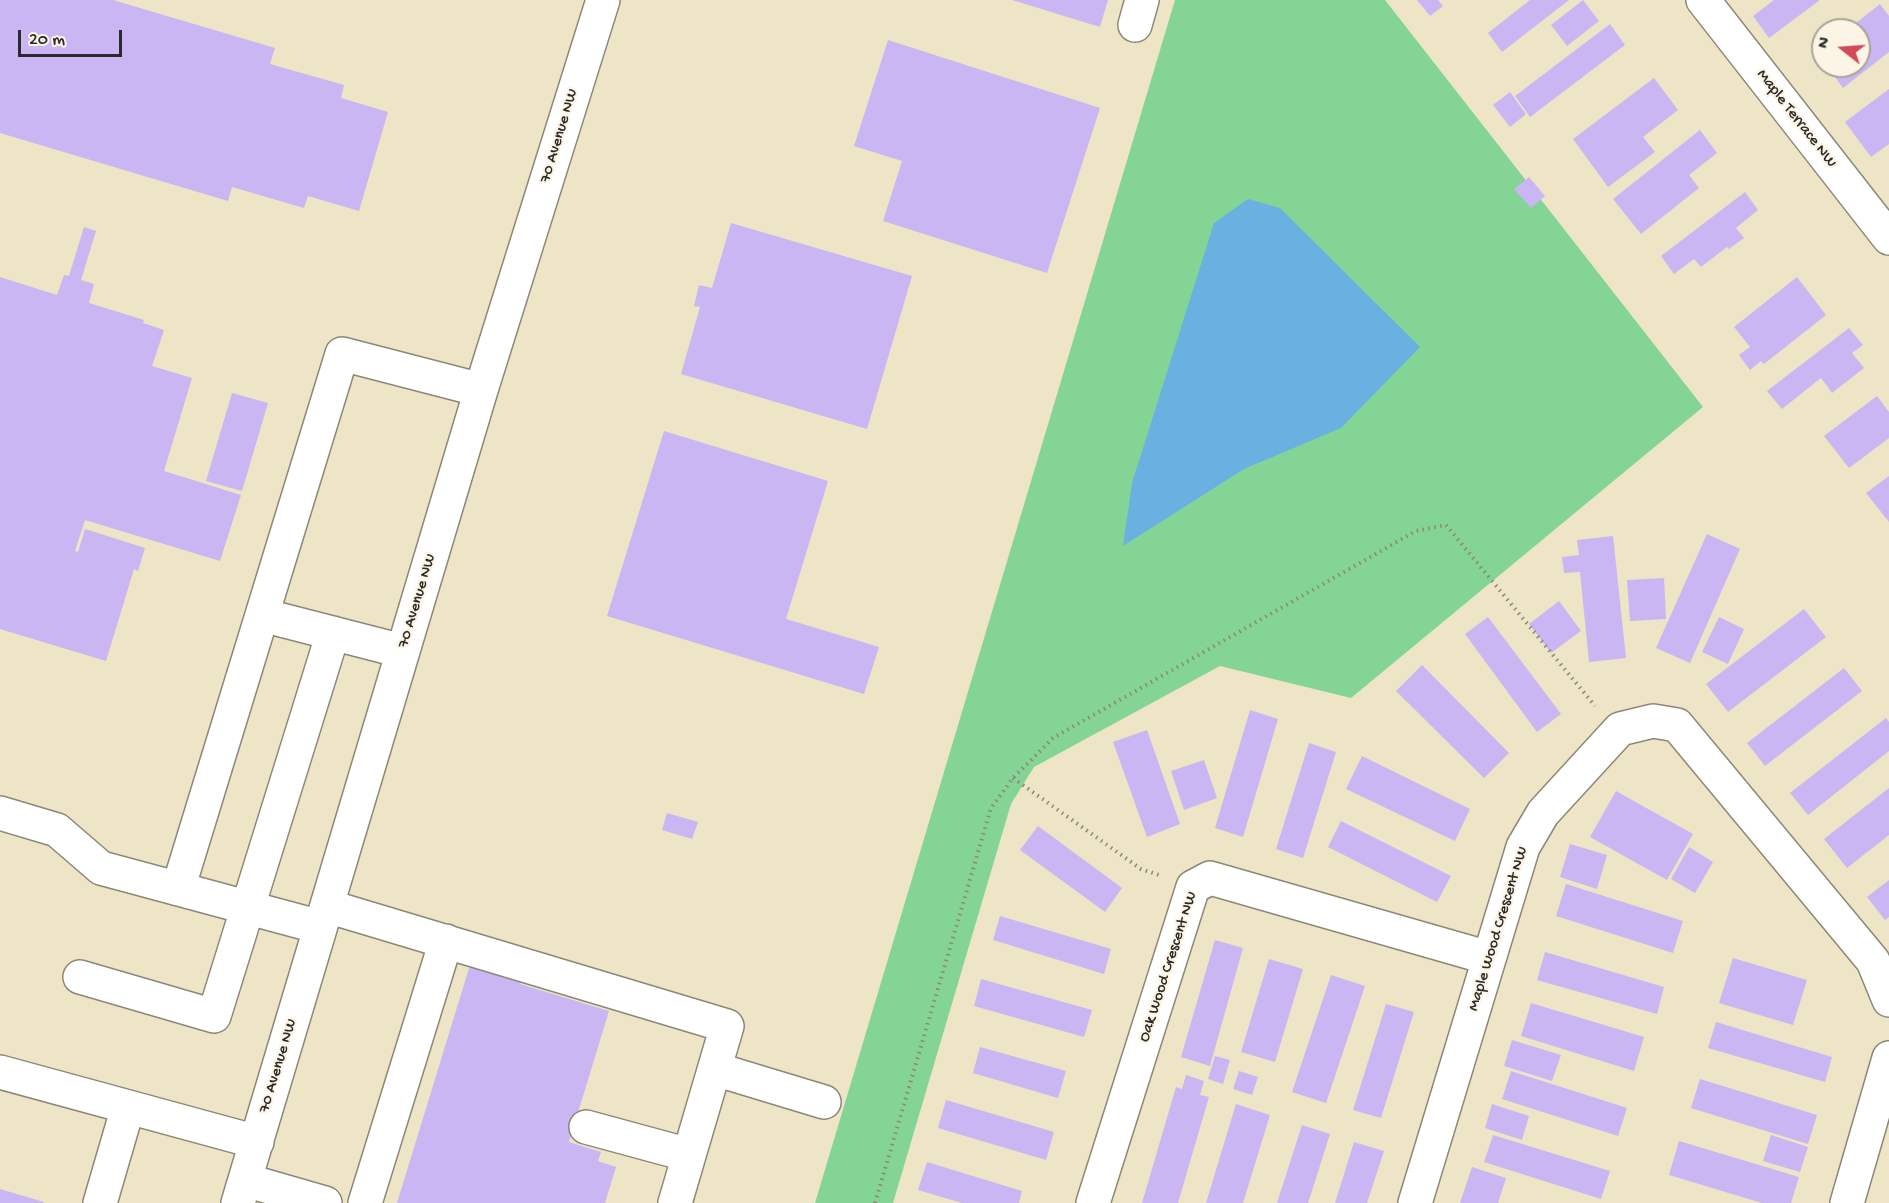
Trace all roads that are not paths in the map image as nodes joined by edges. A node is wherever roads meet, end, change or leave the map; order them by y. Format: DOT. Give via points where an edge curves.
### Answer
graph roads {
  1 [pos="603,0"];
  2 [pos="1703,0"];
  3 [pos="1889,238"];
  4 [pos="480,390"];
  5 [pos="262,615"];
  6 [pos="333,633"];
  7 [pos="402,651"];
  8 [pos="0,813"];
  9 [pos="178,889"];
  10 [pos="247,909"];
  11 [pos="324,917"];
  12 [pos="446,942"];
  13 [pos="1489,958"];
  14 [pos="80,977"];
  15 [pos="1889,1000"];
  16 [pos="1889,1058"];
  17 [pos="715,1069"];
  18 [pos="0,1072"];
  19 [pos="824,1102"];
  20 [pos="128,1107"];
  21 [pos="586,1127"];
  22 [pos="257,1142"];
  23 [pos="689,1155"];
  24 [pos="242,1191"];
  25 [pos="100,1203"];
  26 [pos="325,1203"];
  27 [pos="365,1203"];
  28 [pos="675,1203"];
  29 [pos="1093,1203"];
  30 [pos="1415,1203"];
  31 [pos="1847,1203"];
  1 -- 4 [label="street, 70 Avenue NW"];
  2 -- 3 [label="street, Maple Terrace NW"];
  4 -- 5 [label="street" via="342,354"];
  4 -- 7 [label="street, 70 Avenue NW"];
  5 -- 6 [label="street"];
  5 -- 9 [label="street"];
  6 -- 7 [label="street"];
  6 -- 10 [label="street"];
  7 -- 11 [label="street, 70 Avenue NW"];
  8 -- 9 [label="street" via="57,830 101,868"];
  9 -- 10 [label="street"];
  10 -- 11 [label="street"];
  10 -- 14 [label="street" via="214,1017"];
  11 -- 12 [label="street"];
  11 -- 22 [label="street, 70 Avenue NW"];
  12 -- 17 [label="street" via="727,1026"];
  12 -- 27 [label="street"];
  13 -- 15 [label="street, Maple Wood Crescent NW" via="1523,847 1543,813 1620,729 1653,722 1677,725 1873,961"];
  13 -- 29 [label="street, Oak Wood Crescent NW" via="1210,878 1193,887"];
  13 -- 30 [label="street, Maple Wood Crescent NW"];
  16 -- 31 [label="street"];
  17 -- 19 [label="street"];
  17 -- 23 [label="street"];
  18 -- 20 [label="street"];
  20 -- 22 [label="street"];
  20 -- 25 [label="street"];
  21 -- 23 [label="street"];
  22 -- 24 [label="street, 70 Avenue NW"];
  23 -- 28 [label="street"];
  24 -- 26 [label="street"];
}
